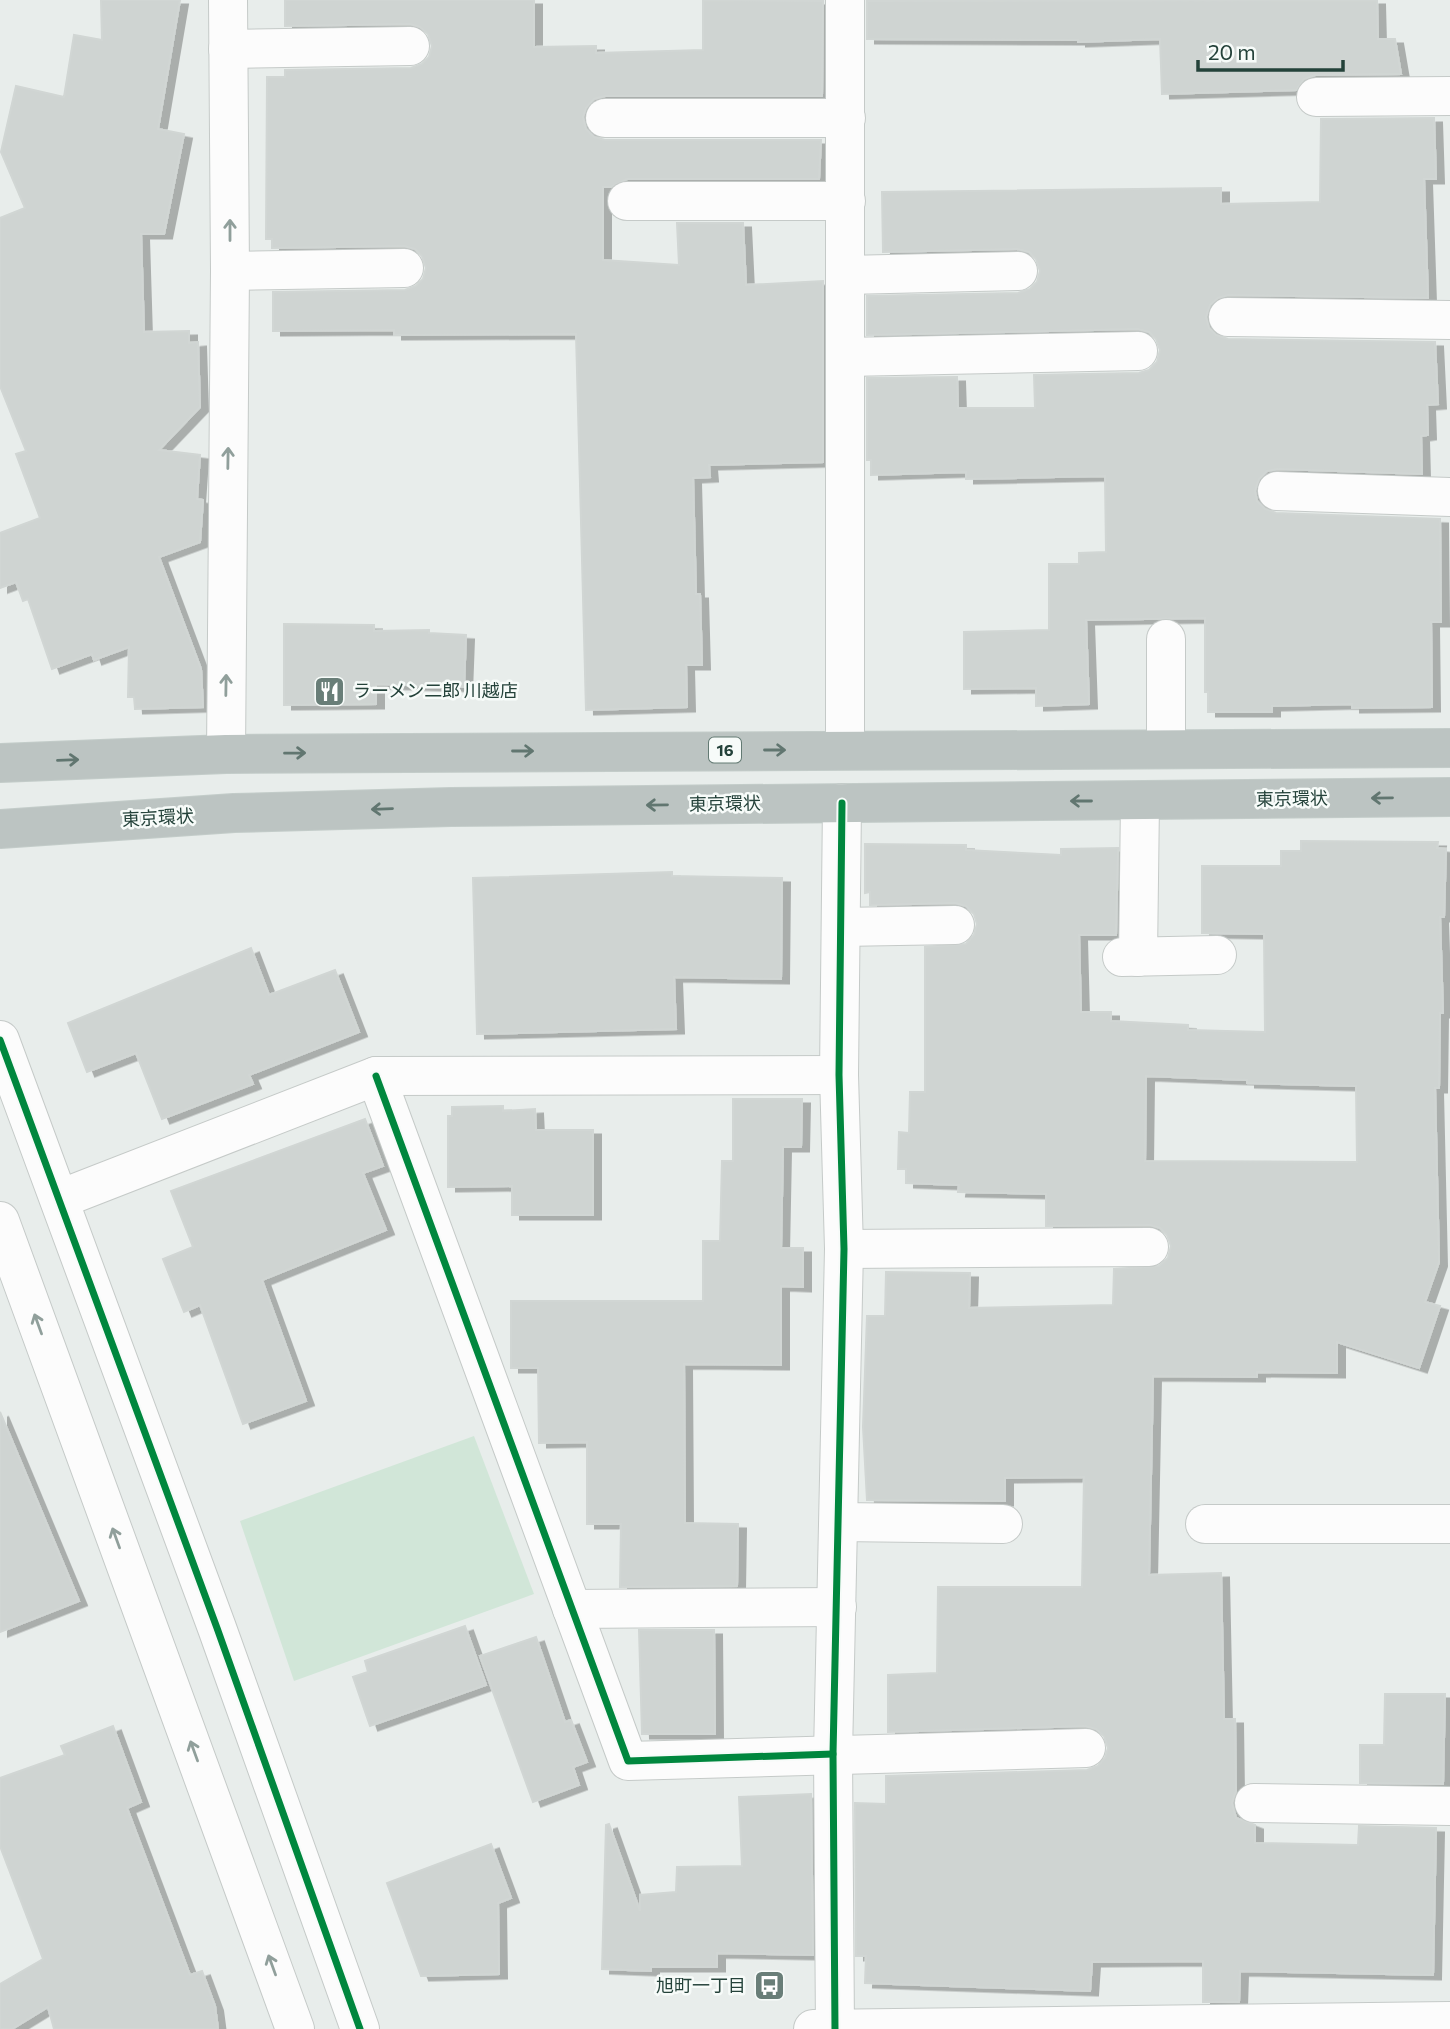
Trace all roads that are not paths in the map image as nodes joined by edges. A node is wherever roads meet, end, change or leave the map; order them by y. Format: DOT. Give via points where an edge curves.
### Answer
graph roads {
  1 [pos="228,0"];
  2 [pos="845,0"];
  3 [pos="410,46"];
  4 [pos="228,49"];
  5 [pos="1450,96"];
  6 [pos="1316,97"];
  7 [pos="605,118"];
  8 [pos="846,118"];
  9 [pos="627,201"];
  10 [pos="846,201"];
  11 [pos="404,268"];
  12 [pos="230,271"];
  13 [pos="1018,271"];
  14 [pos="846,275"];
  15 [pos="1228,317"];
  16 [pos="1450,320"];
  17 [pos="1138,351"];
  18 [pos="846,357"];
  19 [pos="1277,491"];
  20 [pos="1450,497"];
  21 [pos="1166,639"];
  22 [pos="1450,748"];
  23 [pos="1166,749"];
  24 [pos="845,750"];
  25 [pos="226,754"];
  26 [pos="0,763"];
  27 [pos="1450,797"];
  28 [pos="1140,801"];
  29 [pos="842,803"];
  30 [pos="0,829"];
  31 [pos="955,925"];
  32 [pos="841,927"];
  33 [pos="1217,955"];
  34 [pos="0,1040"];
  35 [pos="839,1075"];
  36 [pos="376,1076"];
  37 [pos="60,1199"];
  38 [pos="0,1221"];
  39 [pos="1149,1247"];
  40 [pos="844,1249"];
  41 [pos="839,1522"];
  42 [pos="1003,1524"];
  43 [pos="1205,1524"];
  44 [pos="1450,1524"];
  45 [pos="837,1606"];
  46 [pos="572,1609"];
  47 [pos="1086,1748"];
  48 [pos="833,1754"];
  49 [pos="1254,1803"];
  50 [pos="1450,1806"];
  51 [pos="1450,2021"];
  52 [pos="295,2029"];
  53 [pos="360,2029"];
  54 [pos="813,2029"];
  55 [pos="835,2029"];
  1 -- 4 [label="street"];
  2 -- 8 [label="street"];
  3 -- 4 [label="street"];
  12 -- 4 [label="street, one-way"];
  5 -- 6 [label="street"];
  7 -- 8 [label="street"];
  8 -- 10 [label="street"];
  9 -- 10 [label="street"];
  10 -- 14 [label="street"];
  11 -- 12 [label="street"];
  25 -- 12 [label="street, one-way"];
  13 -- 14 [label="street"];
  14 -- 18 [label="street"];
  15 -- 16 [label="street"];
  17 -- 18 [label="street"];
  18 -- 24 [label="street"];
  19 -- 20 [label="street"];
  21 -- 23 [label="street"];
  22 -- 23 [label="highway, 16"];
  23 -- 24 [label="highway, 16"];
  25 -- 24 [label="highway, 16, one-way"];
  26 -- 25 [label="highway, 16, one-way"];
  27 -- 28 [label="highway, 東京環状, one-way"];
  28 -- 29 [label="highway, 東京環状, one-way"];
  28 -- 33 [label="street" via="1130,957"];
  29 -- 30 [label="highway, 東京環状, one-way" via="234,813"];
  29 -- 32 [label="street"];
  31 -- 32 [label="street"];
  32 -- 35 [label="street"];
  34 -- 37 [label="street"];
  35 -- 36 [label="street"];
  35 -- 40 [label="street"];
  36 -- 37 [label="street"];
  36 -- 46 [label="street"];
  37 -- 53 [label="street"];
  52 -- 38 [label="street, one-way"];
  39 -- 40 [label="street"];
  40 -- 41 [label="street"];
  41 -- 42 [label="street"];
  41 -- 45 [label="street"];
  43 -- 44 [label="street"];
  45 -- 46 [label="street"];
  45 -- 48 [label="street"];
  46 -- 48 [label="street" via="628,1761"];
  47 -- 48 [label="street"];
  48 -- 55 [label="street"];
  49 -- 50 [label="street"];
  51 -- 55 [label="street"];
  54 -- 55 [label="street"];
}
